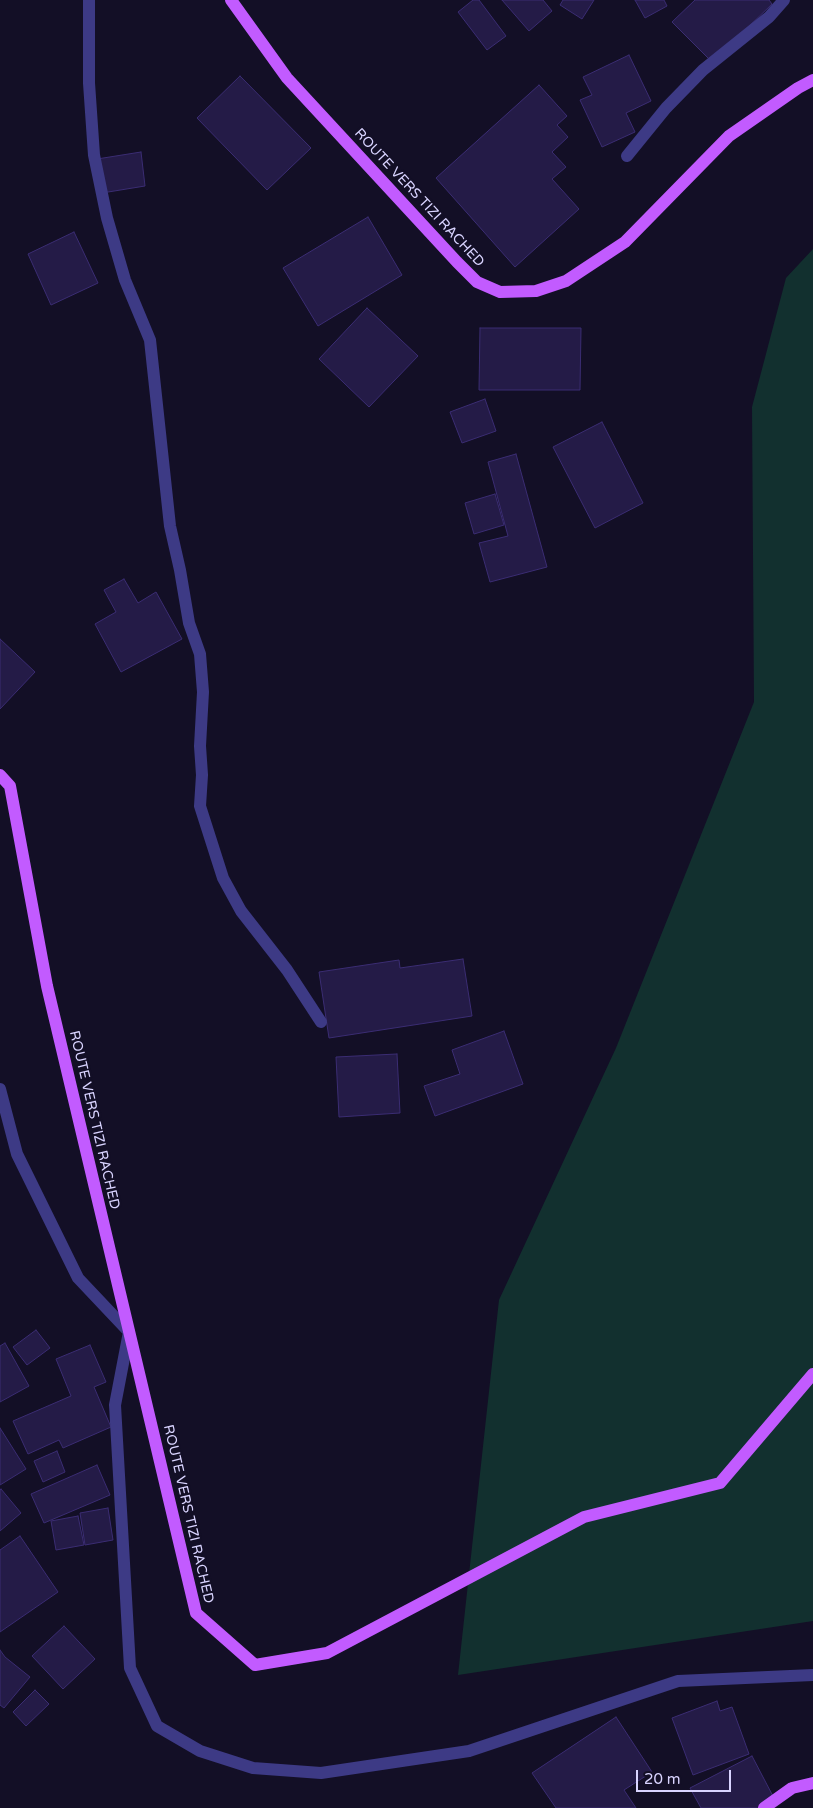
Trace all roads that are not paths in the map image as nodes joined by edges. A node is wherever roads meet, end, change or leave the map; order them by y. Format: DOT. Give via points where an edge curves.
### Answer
graph roads {
  1 [pos="89,0"];
  2 [pos="231,0"];
  3 [pos="784,0"];
  4 [pos="813,80"];
  5 [pos="627,156"];
  6 [pos="0,776"];
  7 [pos="321,1022"];
  8 [pos="0,1089"];
  9 [pos="129,1332"];
  10 [pos="813,1374"];
  11 [pos="813,1675"];
  12 [pos="813,1782"];
  13 [pos="764,1808"];
  1 -- 7 [label="street" via="89,83 94,155 107,218 125,280 150,340 170,526 189,624 200,654 203,692 200,806 223,878 241,910 287,970"];
  2 -- 4 [label="main road, ROUTE VERS TIZI RACHED" via="293,85 457,262 477,282 500,292 536,291 566,281 624,242 730,136"];
  3 -- 5 [label="street" via="769,17 702,70"];
  6 -- 9 [label="main road, ROUTE VERS TIZI RACHED" via="10,786 47,986"];
  8 -- 9 [label="street" via="17,1154 78,1278"];
  9 -- 10 [label="main road, ROUTE VERS TIZI RACHED" via="196,1614 255,1665 327,1653 584,1516 720,1483"];
  9 -- 11 [label="street" via="115,1405 130,1668 157,1726 200,1751 253,1768 321,1773 469,1751 678,1681"];
  12 -- 13 [label="main road" via="792,1788"];
}
